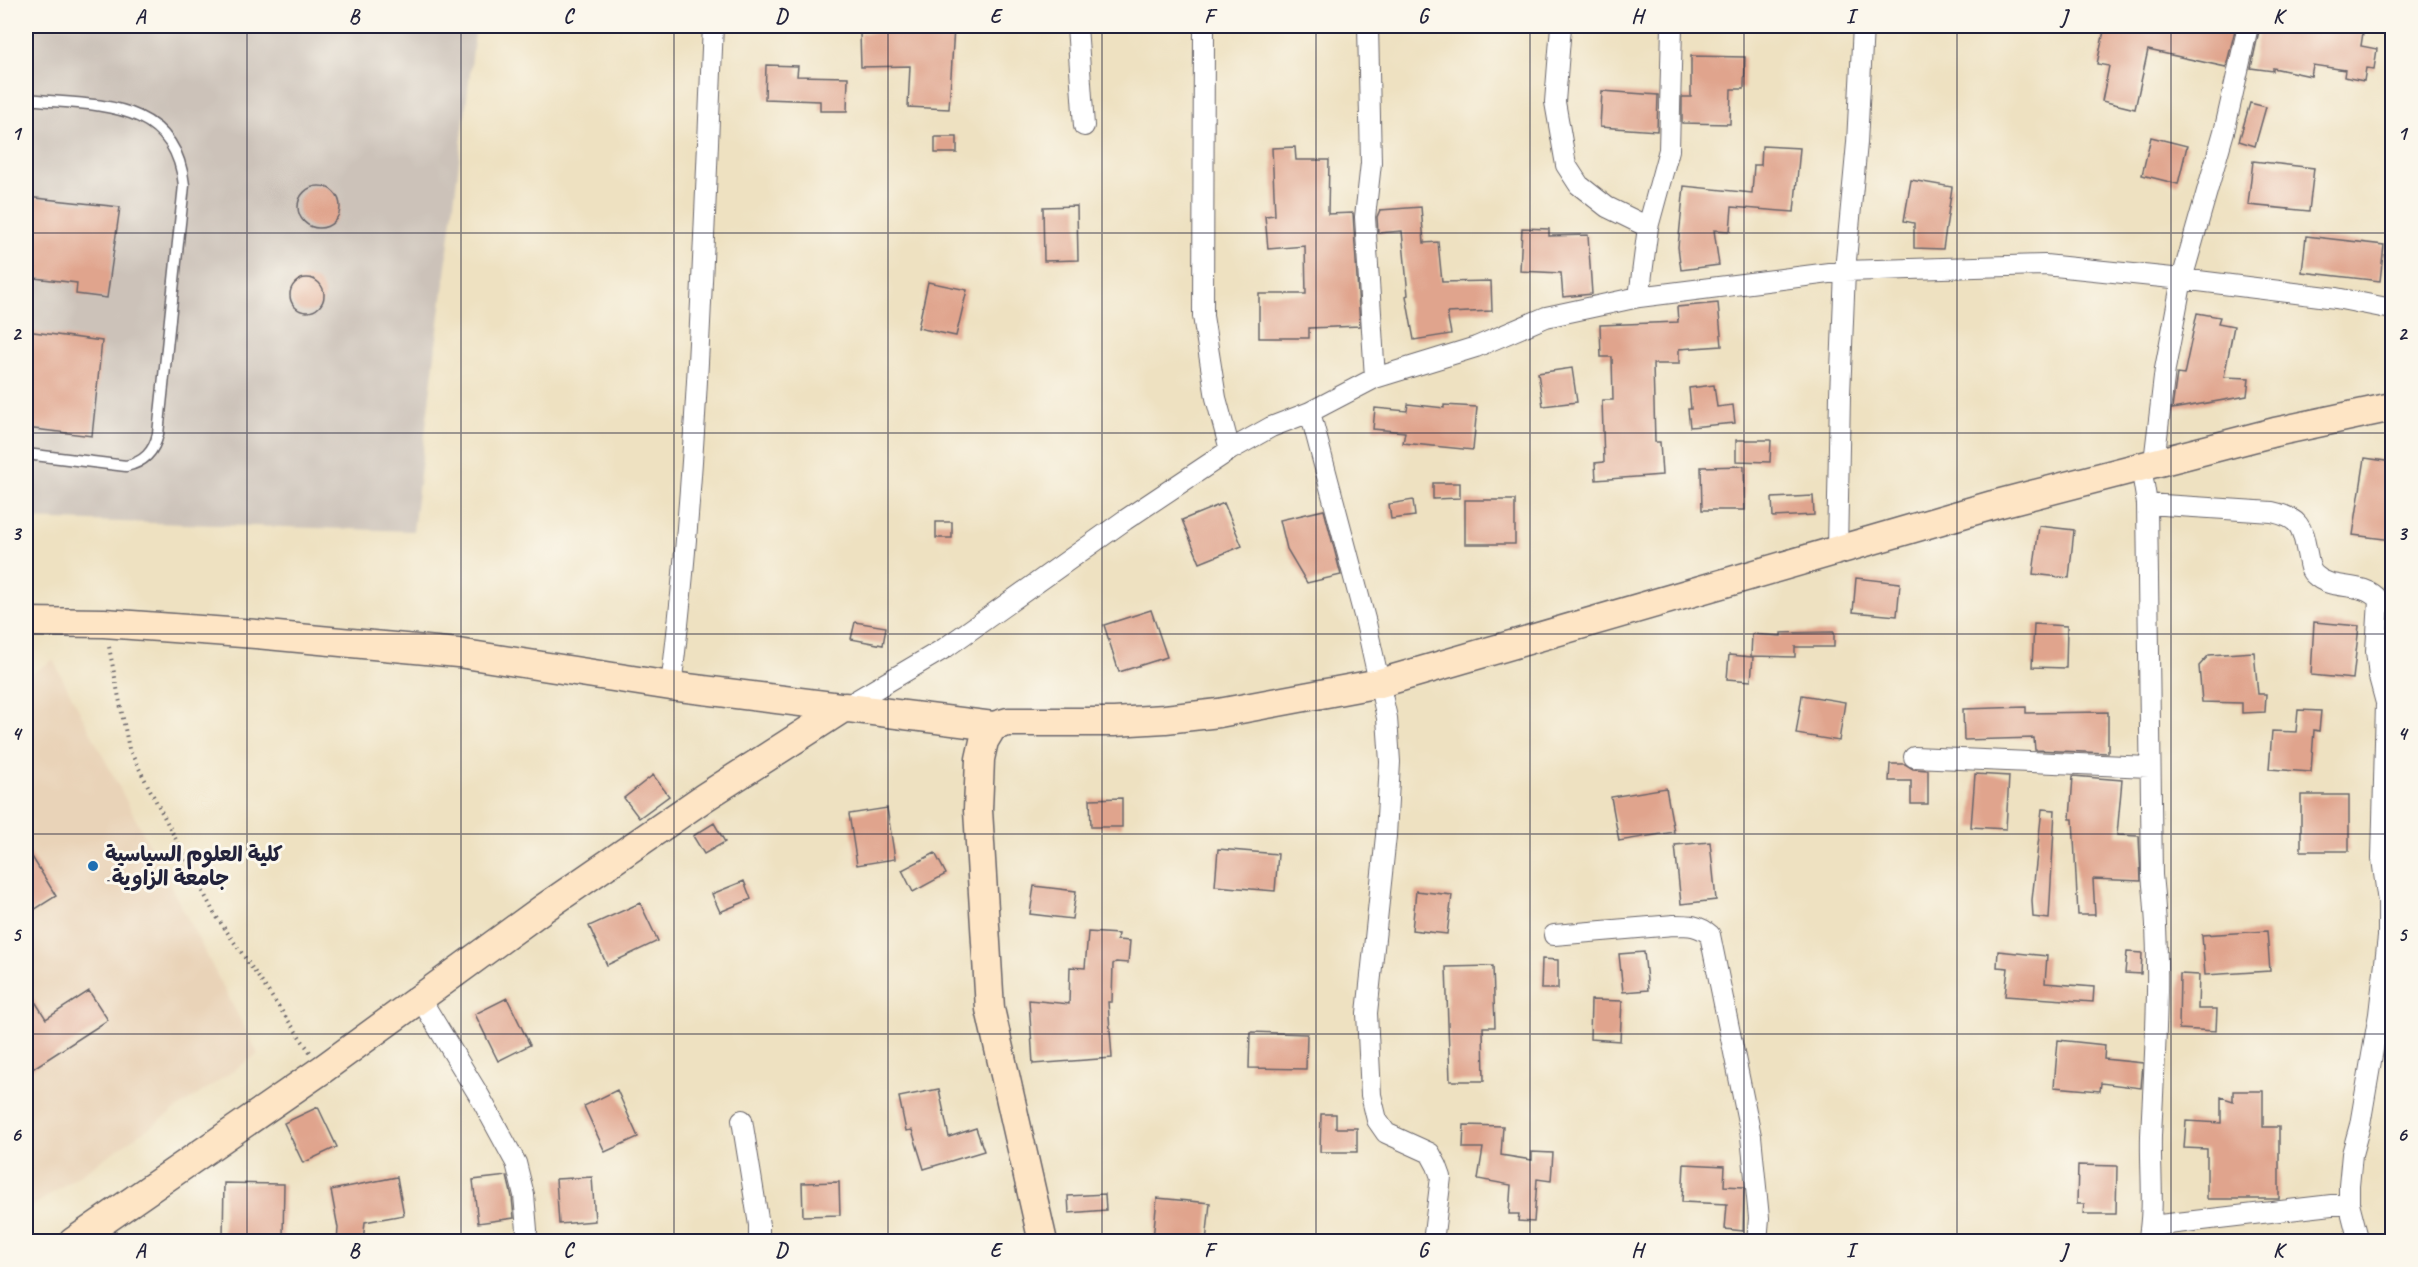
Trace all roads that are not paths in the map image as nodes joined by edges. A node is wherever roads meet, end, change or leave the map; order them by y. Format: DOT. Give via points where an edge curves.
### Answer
graph roads {
  1 [pos="713,26"];
  2 [pos="1077,26"];
  3 [pos="1204,26"];
  4 [pos="1368,26"];
  5 [pos="1561,26"];
  6 [pos="1672,26"];
  7 [pos="1863,26"];
  8 [pos="2248,26"];
  9 [pos="26,99"];
  10 [pos="1084,126"];
  11 [pos="1648,227"];
  12 [pos="1845,271"];
  13 [pos="2182,279"];
  14 [pos="1639,297"];
  15 [pos="2392,309"];
  16 [pos="1375,378"];
  17 [pos="2392,407"];
  18 [pos="1310,412"];
  19 [pos="1230,450"];
  20 [pos="26,454"];
  21 [pos="2147,464"];
  22 [pos="2147,504"];
  23 [pos="1837,550"];
  24 [pos="26,622"];
  25 [pos="1380,683"];
  26 [pos="672,686"];
  27 [pos="845,707"];
  28 [pos="993,726"];
  29 [pos="1914,757"];
  30 [pos="2149,767"];
  31 [pos="2390,902"];
  32 [pos="1554,935"];
  33 [pos="420,998"];
  34 [pos="742,1120"];
  35 [pos="2349,1203"];
  36 [pos="2150,1234"];
  37 [pos="73,1242"];
  38 [pos="525,1242"];
  39 [pos="759,1242"];
  40 [pos="1043,1242"];
  41 [pos="1433,1242"];
  42 [pos="1757,1242"];
  43 [pos="2359,1242"];
  1 -- 26 [label="street" via="700,341"];
  2 -- 10 [label="street"];
  3 -- 19 [label="street" via="1203,316 1216,398"];
  4 -- 16 [label="street" via="1371,163 1365,217"];
  5 -- 11 [label="street" via="1556,102 1566,165 1579,185 1607,207"];
  6 -- 11 [label="street" via="1669,150"];
  7 -- 12 [label="street"];
  8 -- 13 [label="street" via="2225,128"];
  9 -- 20 [label="lane" via="115,108 144,117 172,144 184,184 158,434 153,449 141,461 126,466"];
  11 -- 14 [label="street"];
  12 -- 13 [label="street" via="2045,265"];
  12 -- 14 [label="street"];
  12 -- 23 [label="street"];
  13 -- 15 [label="street"];
  13 -- 21 [label="street"];
  14 -- 16 [label="street" via="1546,317 1476,346"];
  16 -- 18 [label="street"];
  17 -- 21 [label="street"];
  18 -- 19 [label="street" via="1271,427"];
  18 -- 25 [label="street"];
  19 -- 27 [label="street" via="945,648"];
  21 -- 22 [label="street"];
  21 -- 23 [label="street"];
  22 -- 30 [label="street"];
  22 -- 31 [label="street" via="2285,515 2302,530 2310,569 2316,576 2373,592 2379,600 2376,651 2386,703 2382,859"];
  23 -- 25 [label="street"];
  24 -- 26 [label="street" via="104,623 458,653"];
  25 -- 28 [label="street" via="1219,713 1114,722 1008,722"];
  25 -- 41 [label="street" via="1390,762 1367,1013 1371,1095 1377,1120 1386,1133 1430,1153 1437,1166 1441,1177"];
  26 -- 27 [label="street"];
  27 -- 28 [label="street"];
  27 -- 33 [label="street" via="705,797"];
  28 -- 40 [label="street" via="980,759 978,810 990,1009"];
  29 -- 30 [label="street"];
  30 -- 36 [label="street" via="2157,923"];
  31 -- 35 [label="street" via="2379,1014 2352,1154"];
  32 -- 42 [label="street" via="1674,925 1694,925 1710,935 1751,1136 1759,1218"];
  33 -- 37 [label="street" via="323,1070"];
  33 -- 38 [label="street" via="516,1163 524,1195"];
  34 -- 39 [label="street"];
  35 -- 36 [label="street"];
  35 -- 43 [label="street"];
}
